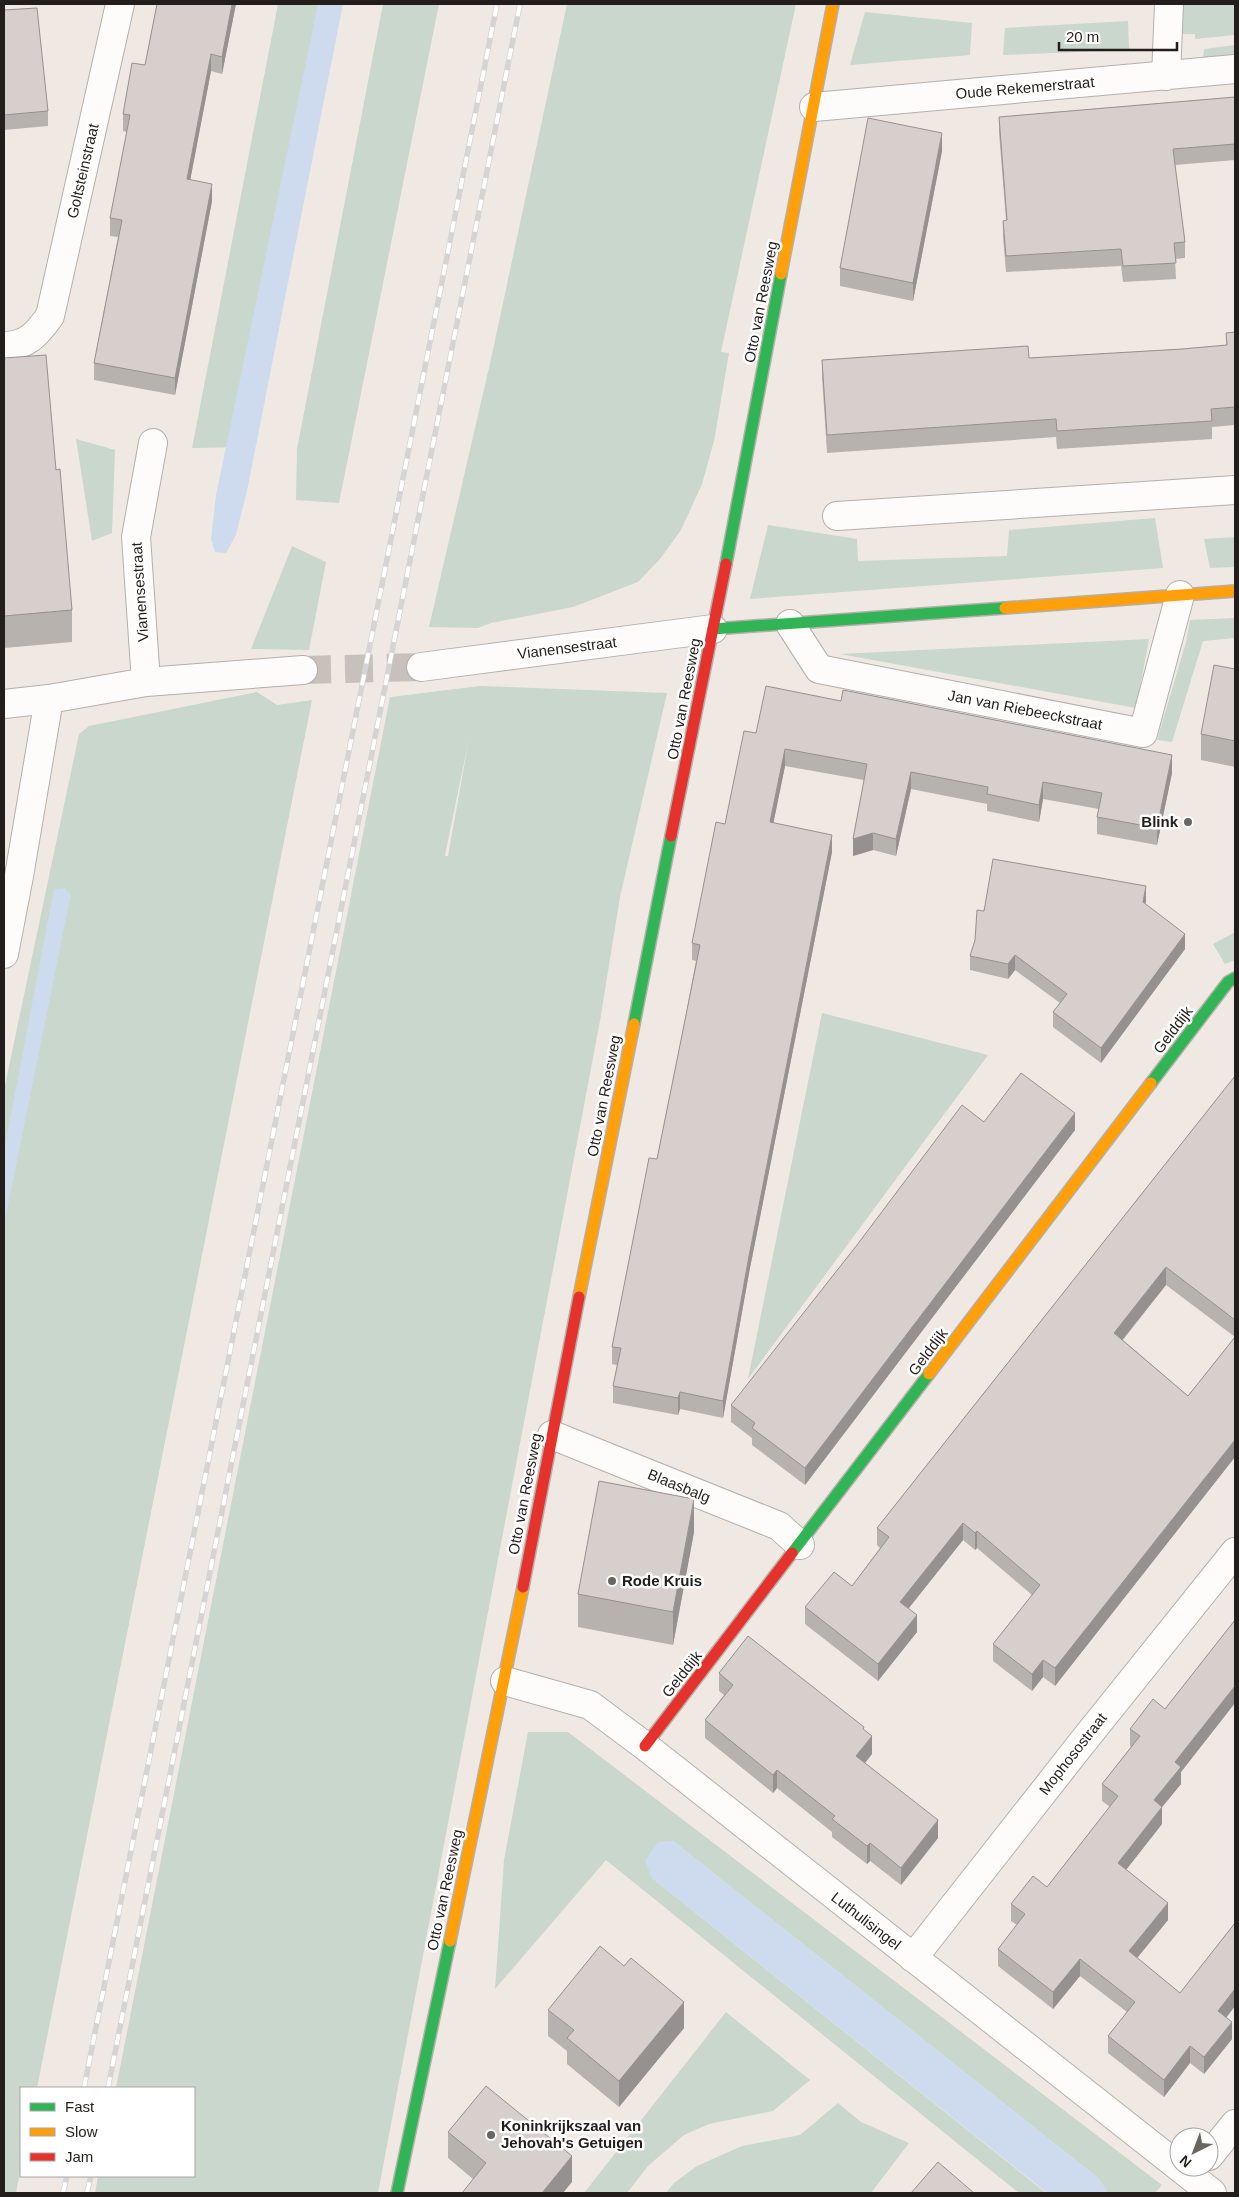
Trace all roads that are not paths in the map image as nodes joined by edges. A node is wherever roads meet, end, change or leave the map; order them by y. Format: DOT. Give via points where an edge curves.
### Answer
graph roads {
  1 [pos="120,4"];
  2 [pos="833,4"];
  3 [pos="1170,4"];
  4 [pos="1235,69"];
  5 [pos="1166,76"];
  6 [pos="814,106"];
  7 [pos="4,346"];
  8 [pos="153,443"];
  9 [pos="1235,490"];
  10 [pos="838,516"];
  11 [pos="1235,591"];
  12 [pos="1180,595"];
  13 [pos="790,624"];
  14 [pos="713,630"];
  15 [pos="421,667"];
  16 [pos="303,670"];
  17 [pos="146,682"];
  18 [pos="49,699"];
  19 [pos="4,704"];
  20 [pos="4,954"];
  21 [pos="1235,978"];
  22 [pos="552,1435"];
  23 [pos="800,1545"];
  24 [pos="1235,1552"];
  25 [pos="505,1681"];
  26 [pos="645,1746"];
  27 [pos="913,1958"];
  28 [pos="1235,2124"];
  29 [pos="1219,2144"];
  30 [pos="1195,2183"];
  31 [pos="397,2193"];
  1 -- 7 [label="street, Goltsteinstraat" via="50,316 37,335 16,346"];
  2 -- 6 [label="street, Otto van Reesweg"];
  3 -- 5 [label="street"];
  4 -- 5 [label="street, Oude Rekemerstraat"];
  5 -- 6 [label="street, Oude Rekemerstraat"];
  6 -- 14 [label="street, Otto van Reesweg"];
  8 -- 17 [label="street, Vianensestraat" via="136,537"];
  9 -- 10 [label="street"];
  11 -- 12 [label="street"];
  12 -- 13 [label="street"];
  12 -- 13 [label="street, Jan van Riebeeckstraat" via="1143,734 819,669"];
  13 -- 14 [label="street"];
  14 -- 15 [label="street, Vianensestraat"];
  14 -- 22 [label="street, Otto van Reesweg"];
  16 -- 17 [label="street"];
  17 -- 18 [label="street"];
  18 -- 19 [label="street"];
  18 -- 20 [label="street"];
  21 -- 23 [label="street, Gelddijk" via="1222,989"];
  22 -- 23 [label="street, Blaasbalg" via="779,1526"];
  22 -- 25 [label="street, Otto van Reesweg"];
  23 -- 26 [label="street, Gelddijk"];
  24 -- 27 [label="street, Mophosostraat"];
  25 -- 26 [label="street, Luthulisingel" via="590,1705"];
  25 -- 31 [label="street, Otto van Reesweg"];
  26 -- 27 [label="street, Luthulisingel"];
  27 -- 30 [label="street, Luthulisingel"];
  28 -- 29 [label="street"];
}
